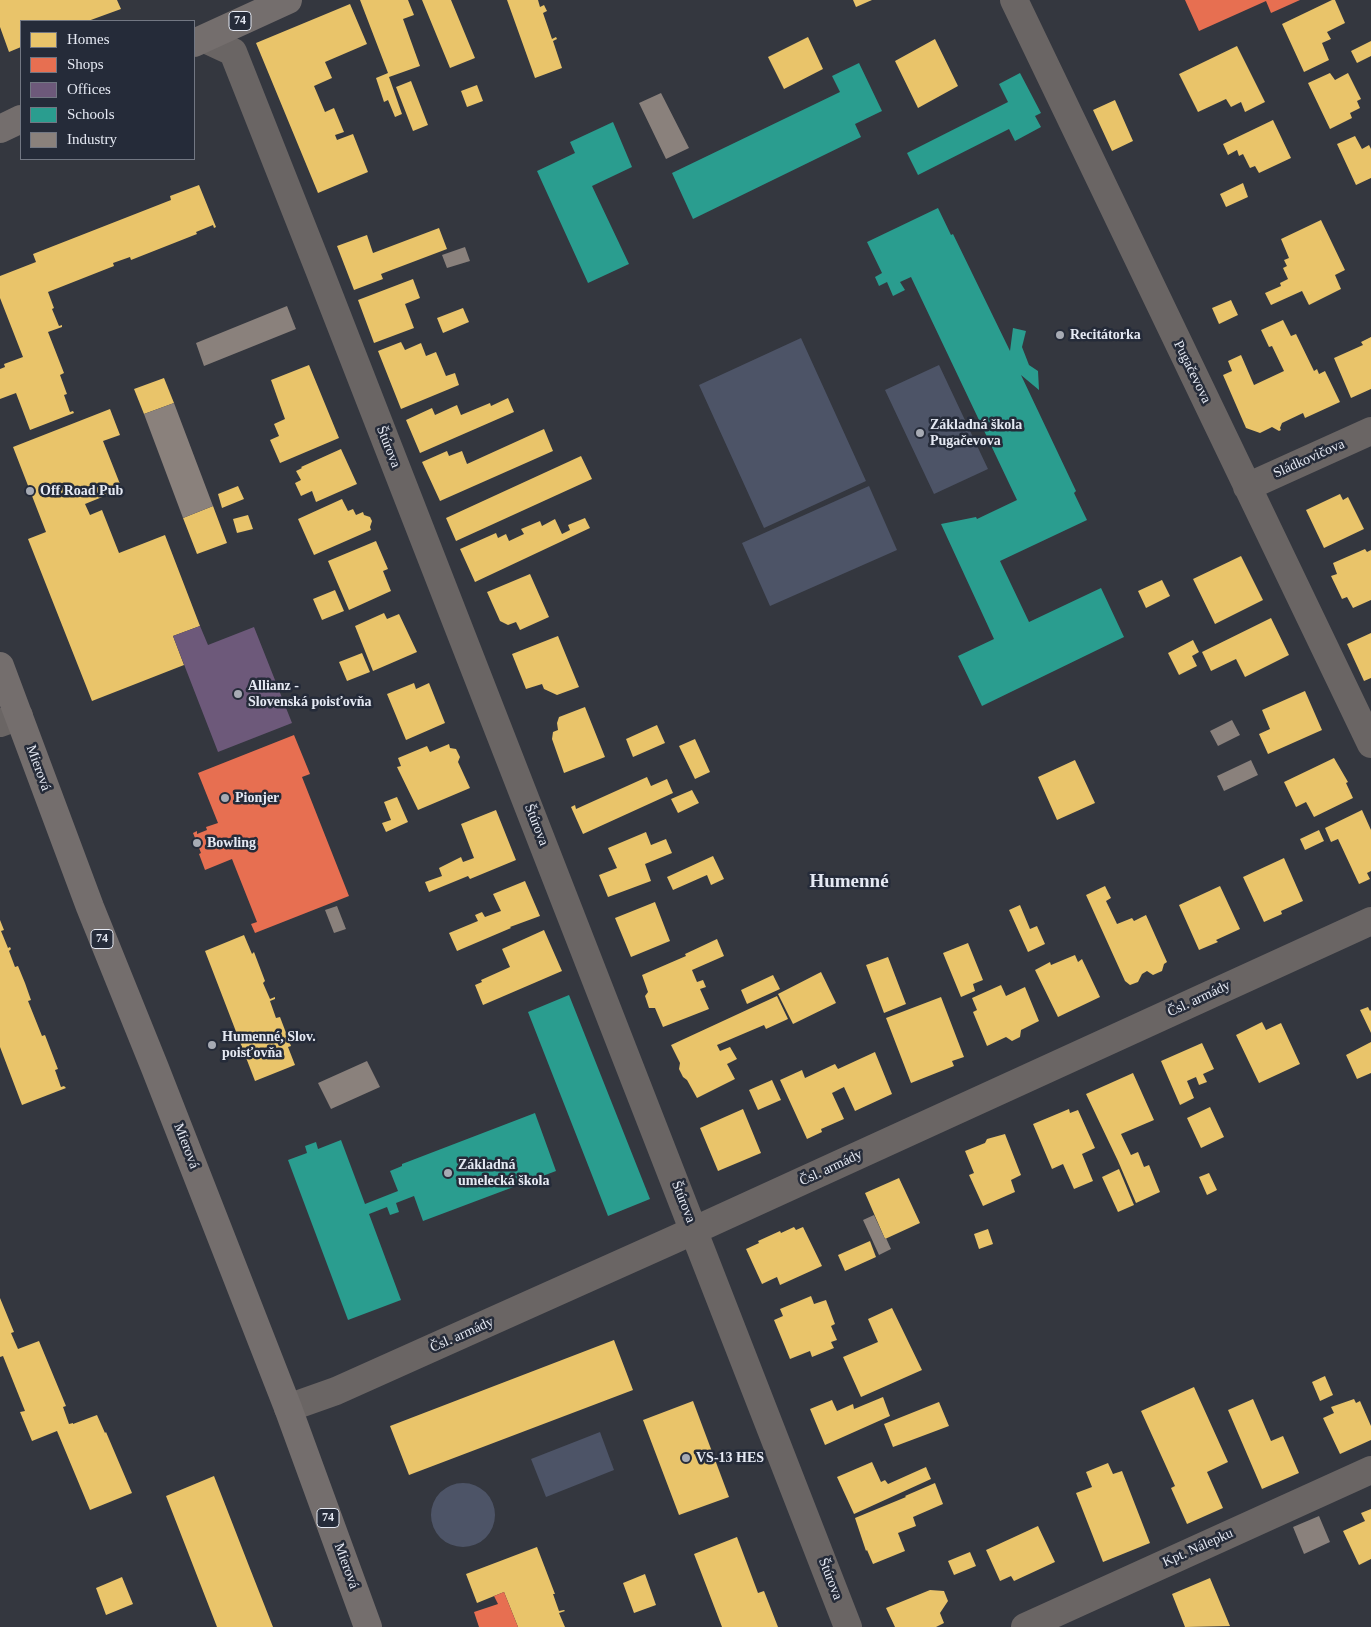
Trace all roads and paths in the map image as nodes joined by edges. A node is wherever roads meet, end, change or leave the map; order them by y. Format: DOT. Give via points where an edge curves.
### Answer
graph roads {
  1 [pos="288,0"];
  2 [pos="1014,0"];
  3 [pos="199,41"];
  4 [pos="20,119"];
  5 [pos="0,129"];
  6 [pos="1371,431"];
  7 [pos="1247,487"];
  8 [pos="0,666"];
  9 [pos="10,720"];
  10 [pos="1371,744"];
  11 [pos="1371,921"];
  12 [pos="694,1231"];
  13 [pos="288,1408"];
  14 [pos="1371,1470"];
  15 [pos="368,1627"];
  16 [pos="848,1627"];
  17 [pos="1025,1627"];
  1 -- 3 [label="main road, 74"];
  2 -- 7 [label="street, Pugačevova"];
  3 -- 12 [label="street, Štúrova" via="233,52"];
  4 -- 5 [label="main road"];
  6 -- 7 [label="street, Sládkovičova"];
  7 -- 10 [label="street, Pugačevova"];
  8 -- 9 [label="main road, Mierová / 74"];
  9 -- 13 [label="main road, Mierová / 74" via="90,907"];
  11 -- 12 [label="street, Čsl. armády"];
  12 -- 13 [label="street, Čsl. armády" via="345,1387"];
  12 -- 16 [label="street, Štúrova"];
  13 -- 15 [label="main road, Mierová / 74"];
  14 -- 17 [label="street, Kpt. Nálepku"];
}
